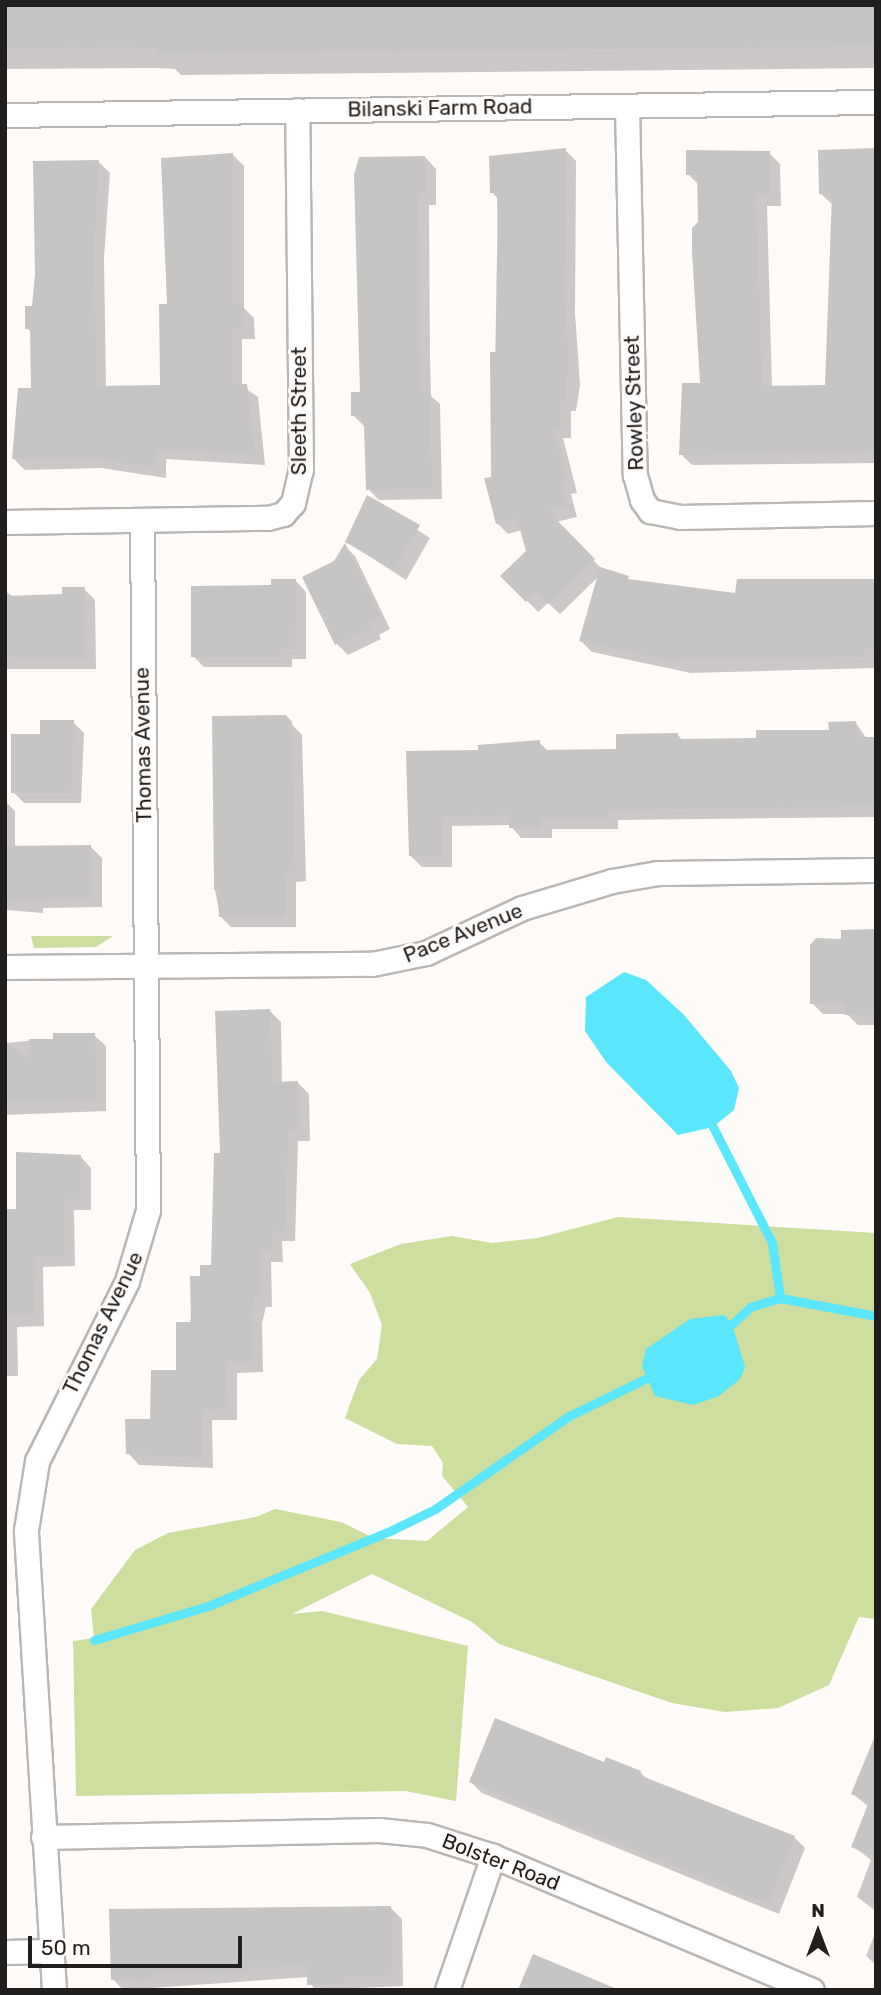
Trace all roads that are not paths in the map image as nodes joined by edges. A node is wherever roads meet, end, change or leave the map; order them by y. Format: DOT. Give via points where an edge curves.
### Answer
graph roads {
  1 [pos="876,102"];
  2 [pos="627,106"];
  3 [pos="297,110"];
  4 [pos="5,115"];
  5 [pos="876,513"];
  6 [pos="5,522"];
  7 [pos="142,523"];
  8 [pos="876,870"];
  9 [pos="146,965"];
  10 [pos="5,967"];
  11 [pos="43,1837"];
  12 [pos="493,1856"];
  13 [pos="49,1951"];
  14 [pos="5,1952"];
  15 [pos="54,1990"];
  16 [pos="447,1990"];
  17 [pos="812,1990"];
  1 -- 2 [label="street, Bilanski Farm Road"];
  2 -- 3 [label="street, Bilanski Farm Road"];
  2 -- 5 [label="street, Rowley Street" via="635,475 642,500 650,511 680,517"];
  3 -- 4 [label="street, Bilanski Farm Road"];
  3 -- 7 [label="street, Sleeth Street" via="299,487 283,514 268,518"];
  6 -- 7 [label="street, Sleeth Street"];
  7 -- 9 [label="street, Thomas Avenue"];
  8 -- 9 [label="street, Pace Avenue" via="658,873 612,881 534,904 426,953 392,962"];
  9 -- 10 [label="street, Pace Avenue"];
  9 -- 11 [label="street, Thomas Avenue" via="150,1189 144,1236 127,1281 44,1443 29,1492 27,1573"];
  11 -- 12 [label="street, Bolster Road" via="379,1830 427,1835"];
  11 -- 13 [label="street, Thomas Avenue"];
  12 -- 16 [label="street"];
  12 -- 17 [label="street, Bolster Road"];
  13 -- 14 [label="street"];
  13 -- 15 [label="street, Thomas Avenue"];
}
